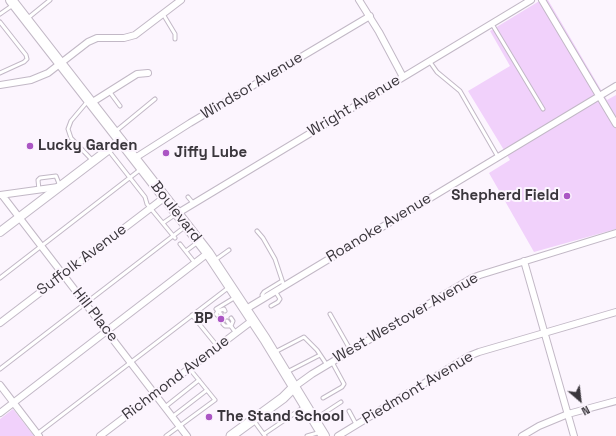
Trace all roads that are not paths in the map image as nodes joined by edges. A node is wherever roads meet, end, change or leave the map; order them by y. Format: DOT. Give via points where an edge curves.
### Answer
graph roads {
  1 [pos="50,0"];
  2 [pos="181,0"];
  3 [pos="359,0"];
  4 [pos="531,0"];
  5 [pos="542,0"];
  6 [pos="13,2"];
  7 [pos="0,14"];
  8 [pos="163,14"];
  9 [pos="370,16"];
  10 [pos="27,20"];
  11 [pos="0,22"];
  12 [pos="492,24"];
  13 [pos="175,40"];
  14 [pos="430,61"];
  15 [pos="60,63"];
  16 [pos="0,73"];
  17 [pos="148,73"];
  18 [pos="403,77"];
  19 [pos="0,85"];
  20 [pos="616,86"];
  21 [pos="109,91"];
  22 [pos="600,96"];
  23 [pos="155,99"];
  24 [pos="90,101"];
  25 [pos="120,106"];
  26 [pos="543,109"];
  27 [pos="616,124"];
  28 [pos="118,136"];
  29 [pos="108,150"];
  30 [pos="498,157"];
  31 [pos="135,158"];
  32 [pos="94,161"];
  33 [pos="143,168"];
  34 [pos="130,178"];
  35 [pos="60,187"];
  36 [pos="39,190"];
  37 [pos="1,195"];
  38 [pos="188,196"];
  39 [pos="165,197"];
  40 [pos="193,203"];
  41 [pos="150,208"];
  42 [pos="178,213"];
  43 [pos="20,217"];
  44 [pos="162,223"];
  45 [pos="187,225"];
  46 [pos="257,231"];
  47 [pos="0,232"];
  48 [pos="616,233"];
  49 [pos="174,237"];
  50 [pos="199,241"];
  51 [pos="180,244"];
  52 [pos="42,246"];
  53 [pos="229,250"];
  54 [pos="186,252"];
  55 [pos="211,257"];
  56 [pos="524,261"];
  57 [pos="195,263"];
  58 [pos="63,274"];
  59 [pos="0,278"];
  60 [pos="283,283"];
  61 [pos="231,286"];
  62 [pos="276,291"];
  63 [pos="238,296"];
  64 [pos="263,298"];
  65 [pos="85,304"];
  66 [pos="271,306"];
  67 [pos="246,309"];
  68 [pos="218,311"];
  69 [pos="225,311"];
  70 [pos="616,312"];
  71 [pos="330,314"];
  72 [pos="219,315"];
  73 [pos="192,316"];
  74 [pos="231,318"];
  75 [pos="253,320"];
  76 [pos="227,321"];
  77 [pos="0,323"];
  78 [pos="223,324"];
  79 [pos="230,326"];
  80 [pos="107,331"];
  81 [pos="544,332"];
  82 [pos="236,333"];
  83 [pos="218,347"];
  84 [pos="351,350"];
  85 [pos="274,353"];
  86 [pos="320,356"];
  87 [pos="131,362"];
  88 [pos="329,363"];
  89 [pos="189,368"];
  90 [pos="0,369"];
  91 [pos="285,372"];
  92 [pos="199,380"];
  93 [pos="0,385"];
  94 [pos="294,387"];
  95 [pos="207,390"];
  96 [pos="155,394"];
  97 [pos="323,398"];
  98 [pos="616,401"];
  99 [pos="341,402"];
  100 [pos="14,403"];
  101 [pos="306,406"];
  102 [pos="165,407"];
  103 [pos="349,412"];
  104 [pos="0,413"];
  105 [pos="568,414"];
  106 [pos="172,417"];
  107 [pos="253,420"];
  108 [pos="314,420"];
  109 [pos="356,424"];
  110 [pos="180,426"];
  111 [pos="322,434"];
  112 [pos="38,435"];
  113 [pos="265,435"];
  114 [pos="341,435"];
  115 [pos="100,436"];
  116 [pos="166,436"];
  117 [pos="187,436"];
  118 [pos="231,436"];
  119 [pos="307,436"];
  120 [pos="522,436"];
  121 [pos="574,436"];
  1 -- 10 [label="lane"];
  2 -- 8 [label="street"];
  3 -- 9 [label="street"];
  4 -- 12 [label="street, Wright Avenue"];
  5 -- 22 [label="street"];
  6 -- 7 [label="lane"];
  6 -- 10 [label="main road, Boulevard"];
  8 -- 13 [label="lane" via="175,34"];
  8 -- 15 [label="street" via="129,37 103,37 91,40"];
  9 -- 18 [label="street"];
  9 -- 31 [label="street, Windsor Avenue"];
  10 -- 15 [label="main road, Boulevard"];
  11 -- 16 [label="lane" via="27,59"];
  12 -- 14 [label="street, Wright Avenue"];
  12 -- 26 [label="lane"];
  14 -- 18 [label="street, Wright Avenue"];
  14 -- 30 [label="lane" via="437,72 460,91"];
  15 -- 19 [label="street" via="48,73 31,80"];
  15 -- 24 [label="main road, Boulevard"];
  17 -- 21 [label="street" via="137,74"];
  18 -- 40 [label="street, Wright Avenue"];
  20 -- 22 [label="street, Roanoke Avenue"];
  21 -- 24 [label="street"];
  21 -- 25 [label="lane"];
  22 -- 27 [label="street"];
  22 -- 30 [label="street, Roanoke Avenue"];
  23 -- 28 [label="lane"];
  24 -- 28 [label="main road, Boulevard"];
  24 -- 32 [label="lane" via="71,121 68,129 71,138"];
  28 -- 29 [label="street"];
  28 -- 31 [label="main road, Boulevard"];
  29 -- 32 [label="street"];
  29 -- 34 [label="lane"];
  30 -- 60 [label="street, Roanoke Avenue"];
  31 -- 33 [label="main road, Boulevard"];
  32 -- 35 [label="street"];
  33 -- 34 [label="lane"];
  33 -- 39 [label="main road, Boulevard"];
  34 -- 41 [label="lane"];
  34 -- 52 [label="lane"];
  35 -- 36 [label="street"];
  35 -- 36 [label="lane" via="55,175 38,179"];
  35 -- 43 [label="street"];
  36 -- 37 [label="street"];
  37 -- 43 [label="street, Hill Place"];
  38 -- 40 [label="lane"];
  39 -- 41 [label="street, Suffolk Avenue"];
  39 -- 42 [label="main road, Boulevard"];
  40 -- 42 [label="street, Wright Avenue"];
  41 -- 44 [label="lane"];
  41 -- 58 [label="street, Suffolk Avenue"];
  42 -- 44 [label="lane"];
  42 -- 45 [label="main road, Boulevard"];
  43 -- 47 [label="street"];
  43 -- 52 [label="street, Hill Place"];
  44 -- 49 [label="lane"];
  45 -- 49 [label="lane"];
  45 -- 50 [label="main road, Boulevard"];
  46 -- 60 [label="lane" via="275,259"];
  48 -- 56 [label="street, West Westover Avenue"];
  49 -- 65 [label="lane"];
  50 -- 54 [label="lane"];
  50 -- 55 [label="main road, Boulevard"];
  51 -- 54 [label="lane"];
  52 -- 58 [label="street, Hill Place"];
  52 -- 59 [label="lane"];
  53 -- 55 [label="lane"];
  54 -- 57 [label="lane"];
  55 -- 57 [label="street"];
  55 -- 61 [label="main road, Boulevard"];
  56 -- 81 [label="street"];
  56 -- 84 [label="street, West Westover Avenue" via="472,278"];
  57 -- 80 [label="street"];
  58 -- 65 [label="street, Hill Place"];
  58 -- 77 [label="street, Suffolk Avenue"];
  60 -- 62 [label="street, Roanoke Avenue"];
  60 -- 64 [label="lane" via="264,292"];
  61 -- 63 [label="main road, Boulevard"];
  61 -- 73 [label="lane"];
  62 -- 64 [label="street, Roanoke Avenue"];
  62 -- 66 [label="lane" via="280,299"];
  63 -- 67 [label="main road, Boulevard"];
  63 -- 68 [label="lane" via="216,309"];
  64 -- 67 [label="street, Roanoke Avenue"];
  65 -- 80 [label="street, Hill Place"];
  65 -- 90 [label="lane"];
  67 -- 75 [label="main road, Boulevard"];
  68 -- 69 [label="lane"];
  68 -- 72 [label="lane"];
  70 -- 81 [label="street, Piedmont Avenue"];
  71 -- 84 [label="lane"];
  73 -- 83 [label="lane"];
  73 -- 87 [label="lane"];
  74 -- 79 [label="lane" via="233,320"];
  75 -- 82 [label="street, Richmond Avenue"];
  75 -- 85 [label="main road, Boulevard"];
  76 -- 79 [label="lane"];
  78 -- 79 [label="lane"];
  79 -- 82 [label="lane"];
  80 -- 87 [label="street, Hill Place"];
  80 -- 100 [label="street"];
  81 -- 105 [label="street"];
  81 -- 109 [label="street, Piedmont Avenue" via="469,356"];
  82 -- 83 [label="street, Richmond Avenue"];
  83 -- 89 [label="street, Richmond Avenue"];
  84 -- 88 [label="street, West Westover Avenue"];
  85 -- 86 [label="lane" via="304,337"];
  85 -- 91 [label="main road, Boulevard"];
  86 -- 88 [label="lane"];
  86 -- 91 [label="lane"];
  87 -- 96 [label="street, Hill Place"];
  87 -- 112 [label="lane"];
  88 -- 94 [label="street, West Westover Avenue"];
  88 -- 97 [label="lane" via="344,384"];
  89 -- 92 [label="lane"];
  89 -- 96 [label="street, Richmond Avenue"];
  91 -- 94 [label="main road, Boulevard"];
  92 -- 95 [label="lane"];
  92 -- 102 [label="lane"];
  93 -- 100 [label="street"];
  94 -- 101 [label="main road, Boulevard"];
  94 -- 107 [label="main road"];
  95 -- 106 [label="lane"];
  95 -- 110 [label="lane" via="215,400"];
  96 -- 102 [label="street, Hill Place"];
  96 -- 115 [label="street, Richmond Avenue"];
  98 -- 105 [label="street"];
  99 -- 108 [label="lane"];
  100 -- 104 [label="street"];
  100 -- 112 [label="street"];
  101 -- 108 [label="main road, Boulevard"];
  101 -- 113 [label="lane"];
  102 -- 106 [label="street, Hill Place"];
  103 -- 109 [label="lane"];
  105 -- 120 [label="street" via="538,426"];
  105 -- 121 [label="street"];
  106 -- 110 [label="street, Hill Place"];
  107 -- 113 [label="lane"];
  107 -- 118 [label="main road"];
  108 -- 111 [label="main road, Boulevard"];
  109 -- 114 [label="street, Piedmont Avenue"];
  110 -- 116 [label="lane"];
  110 -- 117 [label="street, Hill Place"];
  111 -- 119 [label="lane"];
}
